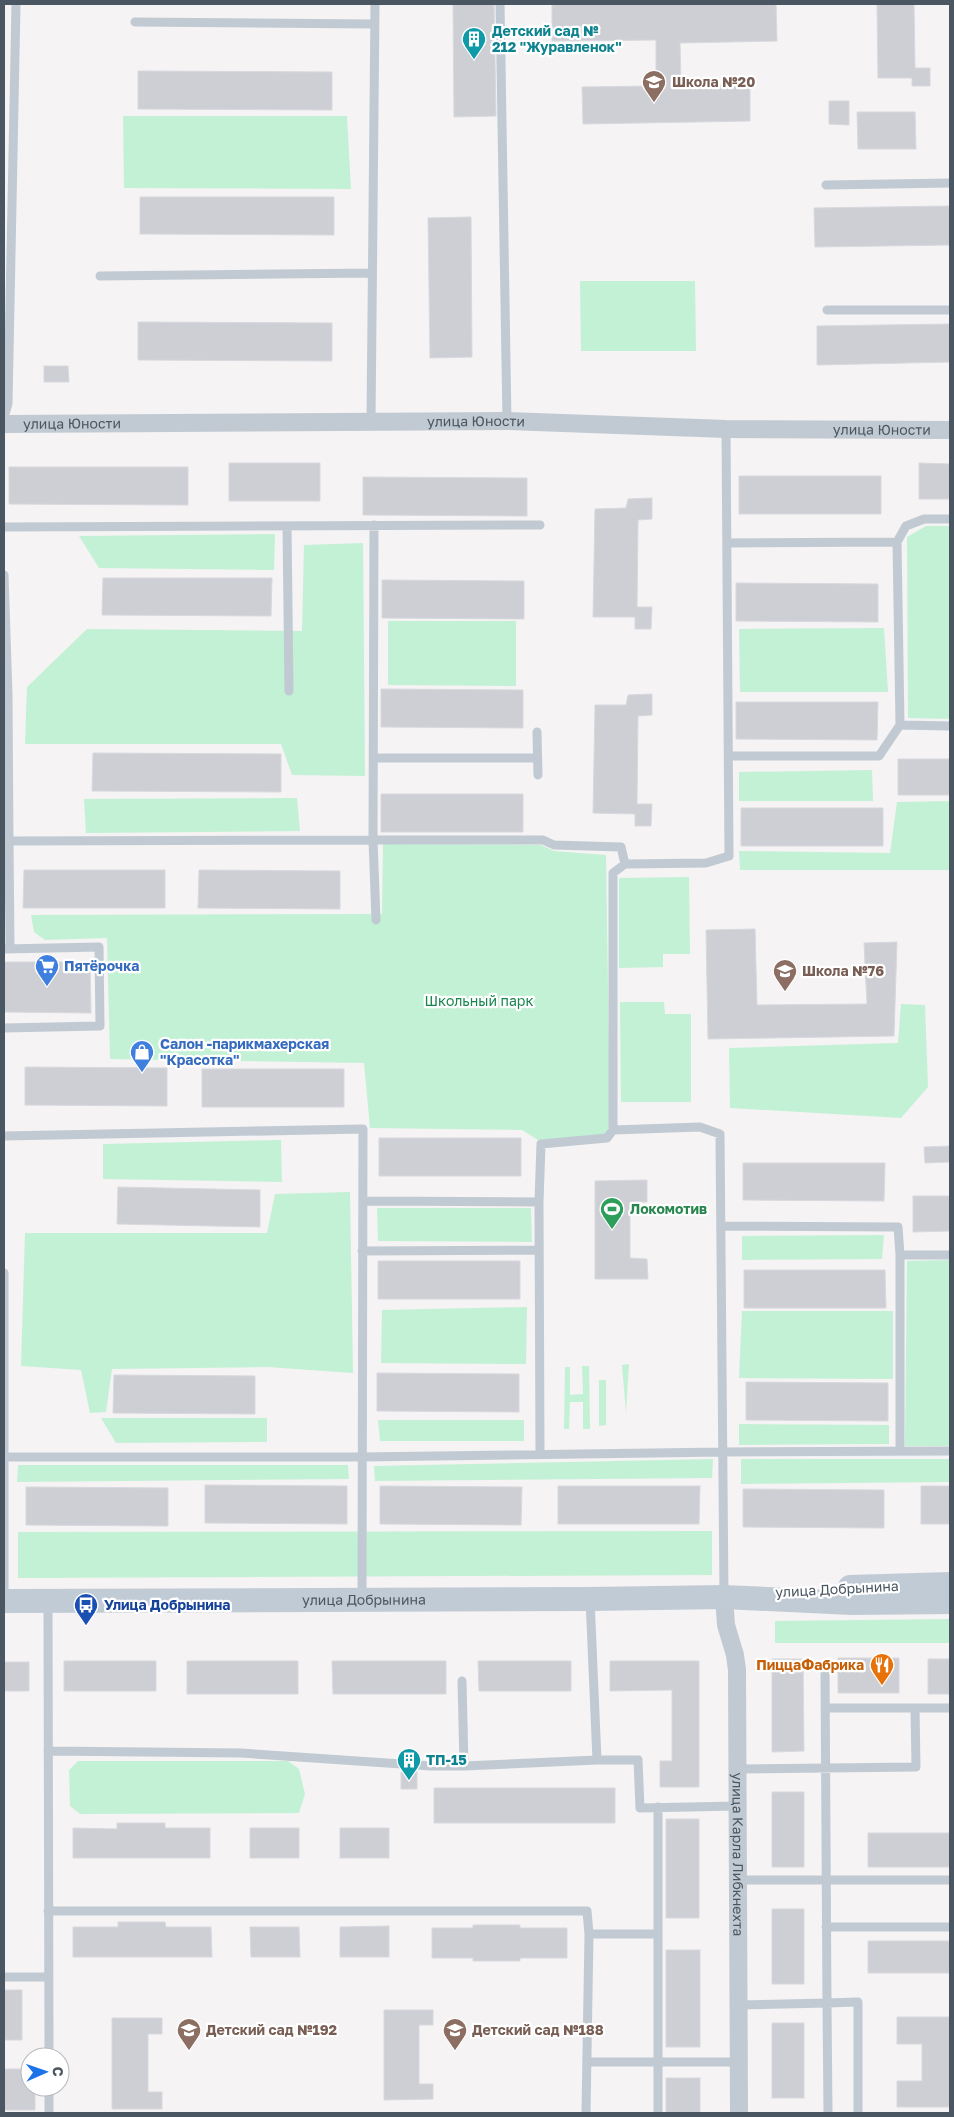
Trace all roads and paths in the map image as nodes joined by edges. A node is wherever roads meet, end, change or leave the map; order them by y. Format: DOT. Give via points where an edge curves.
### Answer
graph roads {
  1 [pos="16,4"];
  2 [pos="374,4"];
  3 [pos="500,4"];
  4 [pos="135,22"];
  5 [pos="374,24"];
  6 [pos="8,153"];
  7 [pos="950,183"];
  8 [pos="826,185"];
  9 [pos="372,273"];
  10 [pos="100,276"];
  11 [pos="827,310"];
  12 [pos="950,310"];
  13 [pos="4,417"];
  14 [pos="371,421"];
  15 [pos="507,421"];
  16 [pos="4,424"];
  17 [pos="726,428"];
  18 [pos="950,430"];
  19 [pos="950,519"];
  20 [pos="374,525"];
  21 [pos="540,525"];
  22 [pos="4,526"];
  23 [pos="287,526"];
  24 [pos="897,542"];
  25 [pos="727,543"];
  26 [pos="4,575"];
  27 [pos="289,691"];
  28 [pos="6,695"];
  29 [pos="900,725"];
  30 [pos="950,726"];
  31 [pos="537,732"];
  32 [pos="729,756"];
  33 [pos="374,758"];
  34 [pos="537,758"];
  35 [pos="538,775"];
  36 [pos="373,840"];
  37 [pos="9,842"];
  38 [pos="625,864"];
  39 [pos="376,920"];
  40 [pos="7,949"];
  41 [pos="4,1028"];
  42 [pos="613,1130"];
  43 [pos="4,1136"];
  44 [pos="362,1201"];
  45 [pos="539,1202"];
  46 [pos="722,1226"];
  47 [pos="539,1250"];
  48 [pos="362,1251"];
  49 [pos="900,1255"];
  50 [pos="950,1255"];
  51 [pos="4,1273"];
  52 [pos="950,1451"];
  53 [pos="723,1452"];
  54 [pos="900,1452"];
  55 [pos="540,1454"];
  56 [pos="5,1457"];
  57 [pos="362,1457"];
  58 [pos="950,1584"];
  59 [pos="852,1595"];
  60 [pos="724,1596"];
  61 [pos="590,1599"];
  62 [pos="362,1600"];
  63 [pos="4,1601"];
  64 [pos="48,1601"];
  65 [pos="950,1602"];
  66 [pos="825,1668"];
  67 [pos="462,1682"];
  68 [pos="825,1708"];
  69 [pos="915,1708"];
  70 [pos="950,1708"];
  71 [pos="48,1750"];
  72 [pos="597,1760"];
  73 [pos="464,1766"];
  74 [pos="825,1768"];
  75 [pos="738,1769"];
  76 [pos="738,1806"];
  77 [pos="658,1807"];
  78 [pos="738,1880"];
  79 [pos="826,1880"];
  80 [pos="950,1880"];
  81 [pos="48,1911"];
  82 [pos="826,1927"];
  83 [pos="950,1927"];
  84 [pos="589,1934"];
  85 [pos="658,1934"];
  86 [pos="4,1977"];
  87 [pos="48,1977"];
  88 [pos="827,2003"];
  89 [pos="738,2005"];
  90 [pos="48,2047"];
  91 [pos="587,2062"];
  92 [pos="658,2062"];
  93 [pos="738,2062"];
  94 [pos="49,2097"];
  95 [pos="49,2113"];
  96 [pos="586,2113"];
  97 [pos="658,2113"];
  98 [pos="739,2113"];
  99 [pos="828,2113"];
  100 [pos="858,2113"];
  1 -- 6 [label="lane"];
  2 -- 5 [label="lane"];
  3 -- 15 [label="lane"];
  4 -- 5 [label="lane"];
  5 -- 9 [label="lane"];
  6 -- 13 [label="lane" via="8,404"];
  7 -- 8 [label="lane"];
  9 -- 10 [label="lane"];
  9 -- 14 [label="lane"];
  11 -- 12 [label="lane"];
  14 -- 15 [label="street, улица Юности"];
  14 -- 16 [label="street, улица Юности"];
  15 -- 17 [label="street, улица Юности"];
  17 -- 18 [label="street, улица Юности"];
  17 -- 25 [label="lane"];
  19 -- 24 [label="lane" via="924,519 906,526"];
  20 -- 21 [label="lane"];
  20 -- 23 [label="lane"];
  20 -- 33 [label="lane"];
  22 -- 23 [label="lane"];
  23 -- 27 [label="lane"];
  24 -- 25 [label="lane"];
  24 -- 29 [label="lane"];
  25 -- 32 [label="lane"];
  26 -- 28 [label="lane"];
  28 -- 37 [label="lane"];
  29 -- 30 [label="lane"];
  29 -- 32 [label="lane" via="879,756"];
  31 -- 34 [label="lane"];
  32 -- 38 [label="lane" via="729,856 706,863"];
  33 -- 34 [label="lane"];
  33 -- 36 [label="lane"];
  34 -- 35 [label="lane"];
  36 -- 37 [label="lane"];
  36 -- 38 [label="lane" via="543,840 554,845 621,847"];
  36 -- 39 [label="lane"];
  37 -- 40 [label="lane"];
  38 -- 42 [label="lane" via="612,873"];
  40 -- 41 [label="lane" via="98,947 100,1026"];
  42 -- 45 [label="lane" via="607,1138 541,1144"];
  42 -- 46 [label="lane" via="700,1128 720,1134"];
  43 -- 44 [label="lane" via="363,1130"];
  44 -- 45 [label="lane"];
  44 -- 48 [label="lane"];
  45 -- 47 [label="lane"];
  46 -- 49 [label="lane" via="898,1227"];
  46 -- 53 [label="lane"];
  47 -- 48 [label="lane"];
  47 -- 55 [label="lane"];
  48 -- 57 [label="lane"];
  49 -- 50 [label="lane"];
  49 -- 54 [label="lane"];
  51 -- 56 [label="lane"];
  52 -- 54 [label="lane"];
  53 -- 54 [label="lane"];
  53 -- 55 [label="lane"];
  53 -- 60 [label="lane"];
  55 -- 57 [label="lane"];
  56 -- 57 [label="lane"];
  56 -- 63 [label="lane"];
  57 -- 62 [label="lane"];
  58 -- 59 [label="main road, улица Добрынина"];
  59 -- 60 [label="main road, улица Добрынина"];
  59 -- 65 [label="main road, улица Добрынина"];
  60 -- 61 [label="main road, улица Добрынина"];
  60 -- 75 [label="street, улица Карла Либкнехта" via="726,1624 737,1670"];
  61 -- 62 [label="main road, улица Добрынина"];
  61 -- 72 [label="lane"];
  62 -- 64 [label="main road, улица Добрынина"];
  63 -- 64 [label="main road, улица Добрынина"];
  64 -- 71 [label="lane"];
  66 -- 68 [label="lane"];
  67 -- 73 [label="lane"];
  68 -- 69 [label="lane"];
  68 -- 74 [label="lane"];
  69 -- 70 [label="lane"];
  69 -- 74 [label="lane" via="916,1767"];
  71 -- 73 [label="lane" via="241,1753"];
  71 -- 81 [label="lane"];
  72 -- 73 [label="lane"];
  72 -- 77 [label="lane" via="638,1760 640,1808"];
  74 -- 75 [label="lane"];
  74 -- 79 [label="lane"];
  75 -- 76 [label="street, улица Карла Либкнехта"];
  76 -- 77 [label="lane"];
  76 -- 78 [label="street, улица Карла Либкнехта"];
  77 -- 85 [label="lane"];
  78 -- 79 [label="lane"];
  78 -- 89 [label="street, улица Карла Либкнехта"];
  79 -- 80 [label="lane"];
  79 -- 82 [label="lane"];
  81 -- 84 [label="lane" via="587,1911"];
  81 -- 87 [label="lane"];
  82 -- 83 [label="lane"];
  82 -- 88 [label="lane"];
  84 -- 85 [label="lane"];
  84 -- 91 [label="lane"];
  85 -- 92 [label="lane"];
  86 -- 87 [label="lane"];
  87 -- 90 [label="lane"];
  88 -- 89 [label="lane"];
  88 -- 99 [label="lane"];
  88 -- 100 [label="lane" via="858,2002"];
  89 -- 93 [label="street, улица Карла Либкнехта"];
  91 -- 92 [label="lane"];
  91 -- 96 [label="lane"];
  92 -- 93 [label="lane"];
  92 -- 97 [label="lane"];
  93 -- 98 [label="street, улица Карла Либкнехта"];
  94 -- 95 [label="lane"];
}
